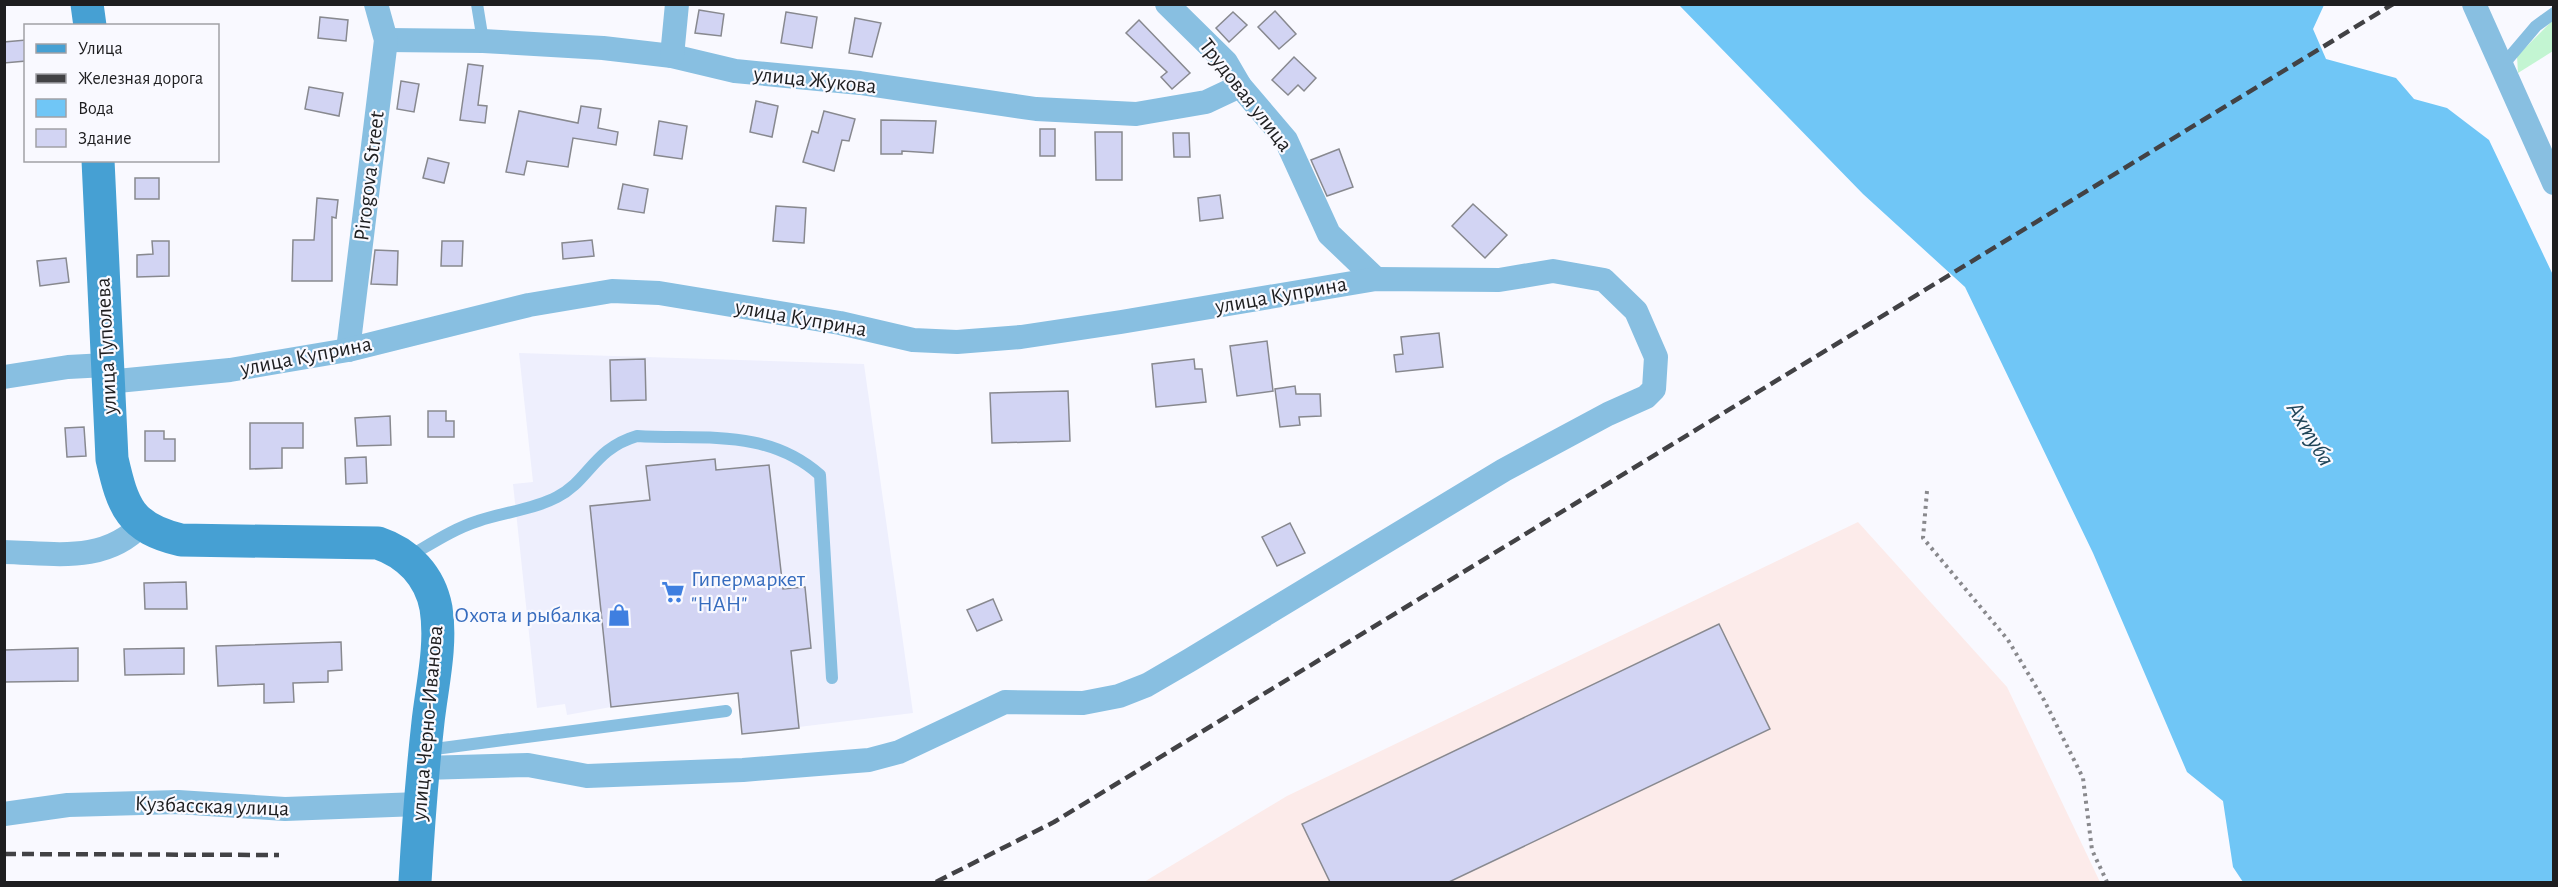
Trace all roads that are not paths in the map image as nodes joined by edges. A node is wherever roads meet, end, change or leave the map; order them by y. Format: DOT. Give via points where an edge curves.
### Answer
graph roads {
  1 [pos="87,4"];
  2 [pos="376,4"];
  3 [pos="477,4"];
  4 [pos="677,4"];
  5 [pos="1167,4"];
  6 [pos="2474,4"];
  7 [pos="2553,13"];
  8 [pos="90,24"];
  9 [pos="386,40"];
  10 [pos="483,41"];
  11 [pos="672,56"];
  12 [pos="2502,66"];
  13 [pos="1240,86"];
  14 [pos="98,162"];
  15 [pos="2553,183"];
  16 [pos="1376,279"];
  17 [pos="348,350"];
  18 [pos="107,374"];
  19 [pos="4,377"];
  20 [pos="142,524"];
  21 [pos="4,552"];
  22 [pos="408,557"];
  23 [pos="832,678"];
  24 [pos="726,711"];
  25 [pos="424,759"];
  26 [pos="419,804"];
  27 [pos="4,814"];
  28 [pos="415,882"];
  1 -- 8 [label="main road"];
  2 -- 9 [label="street, Pirogova Street"];
  3 -- 10 [label="lane"];
  4 -- 11 [label="street"];
  5 -- 13 [label="street, Трудовая улица" via="1227,62"];
  6 -- 12 [label="street"];
  7 -- 12 [label="lane" via="2536,26"];
  9 -- 10 [label="street, улица Жукова"];
  9 -- 17 [label="street, Pirogova Street"];
  10 -- 11 [label="street, улица Жукова"];
  11 -- 13 [label="street, улица Жукова" via="735,71 860,83 1036,109 1147,113 1206,102"];
  12 -- 15 [label="street"];
  13 -- 16 [label="street, Трудовая улица" via="1286,140 1329,234"];
  14 -- 18 [label="main road, улица Туполева"];
  16 -- 17 [label="street, улица Куприна" via="1021,337 957,342 913,340 840,323 659,292 612,291 530,305"];
  16 -- 25 [label="street, улица Куприна" via="1499,280 1553,271 1604,280 1636,311 1649,338 1656,357 1654,389 1646,397 1504,470 1418,520 1148,685 1119,696 1083,703 1005,702 899,752 869,760 587,776 528,765"];
  17 -- 18 [label="street, улица Куприна" via="230,370"];
  18 -- 19 [label="street, улица Куприна" via="68,367"];
  18 -- 20 [label="main road, улица Туполева" via="112,459 120,492"];
  20 -- 21 [label="street" via="128,539 103,550 76,554"];
  20 -- 22 [label="main road, улица Черно-Иванова" via="157,534 181,540 378,543"];
  22 -- 23 [label="lane" via="458,528 560,496 598,457 620,441 637,436 756,441 804,461 820,475"];
  22 -- 25 [label="main road, улица Черно-Иванова" via="424,578 436,607 437,639"];
  24 -- 25 [label="lane"];
  25 -- 26 [label="main road, улица Черно-Иванова"];
  26 -- 27 [label="street, Кузбасская улица" via="285,809 178,802 69,805"];
  26 -- 28 [label="main road, улица Черно-Иванова"];
}
